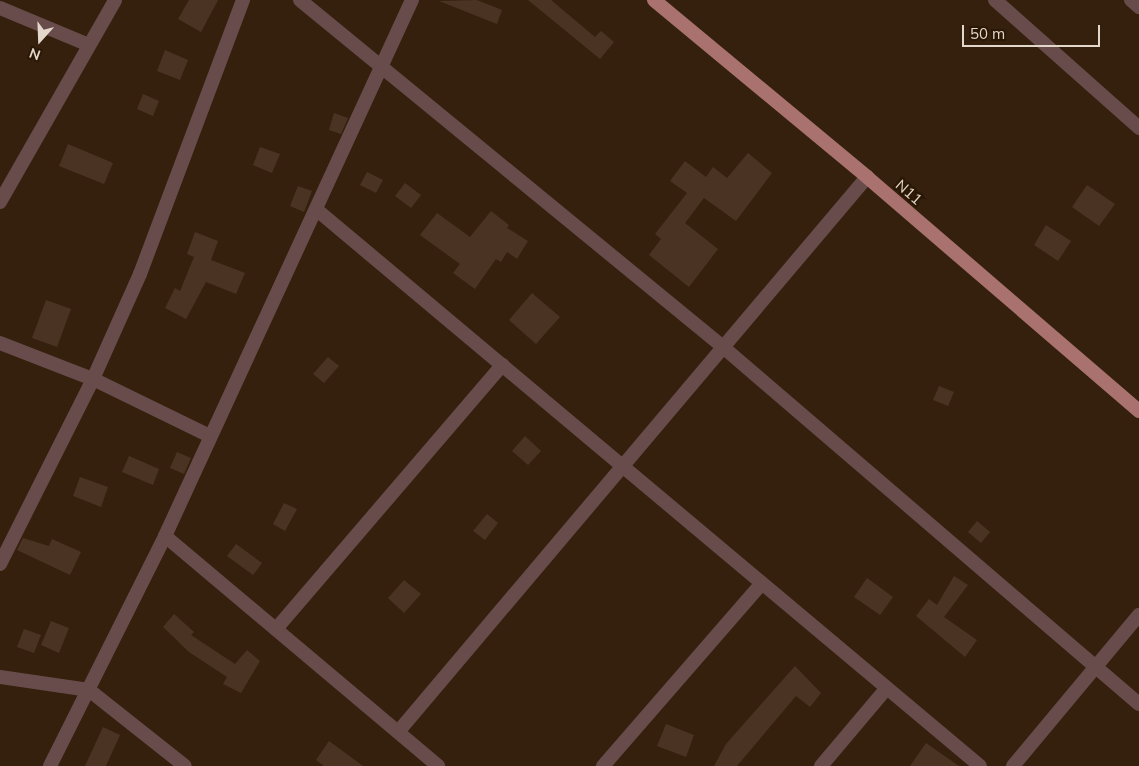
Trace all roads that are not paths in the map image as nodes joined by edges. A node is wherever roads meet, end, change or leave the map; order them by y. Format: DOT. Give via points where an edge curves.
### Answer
graph roads {
  1 [pos="115,0"];
  2 [pos="243,0"];
  3 [pos="300,0"];
  4 [pos="412,0"];
  5 [pos="995,0"];
  6 [pos="1131,0"];
  7 [pos="662,3"];
  8 [pos="1139,7"];
  9 [pos="0,8"];
  10 [pos="89,45"];
  11 [pos="380,65"];
  12 [pos="1139,128"];
  13 [pos="867,177"];
  14 [pos="5,179"];
  15 [pos="0,202"];
  16 [pos="317,210"];
  17 [pos="0,343"];
  18 [pos="723,346"];
  19 [pos="502,365"];
  20 [pos="93,379"];
  21 [pos="1138,410"];
  22 [pos="210,436"];
  23 [pos="623,466"];
  24 [pos="165,536"];
  25 [pos="0,564"];
  26 [pos="761,584"];
  27 [pos="1139,615"];
  28 [pos="276,629"];
  29 [pos="1096,667"];
  30 [pos="0,677"];
  31 [pos="888,688"];
  32 [pos="89,690"];
  33 [pos="1139,704"];
  34 [pos="398,732"];
  35 [pos="50,766"];
  36 [pos="185,766"];
  37 [pos="438,766"];
  38 [pos="603,766"];
  39 [pos="821,766"];
  40 [pos="980,766"];
  41 [pos="1013,766"];
  1 -- 10 [label="street"];
  2 -- 20 [label="street" via="140,274"];
  3 -- 11 [label="street"];
  4 -- 11 [label="street"];
  5 -- 12 [label="street"];
  6 -- 8 [label="street"];
  7 -- 13 [label="main road, N11"];
  9 -- 10 [label="street"];
  10 -- 14 [label="street"];
  11 -- 16 [label="street"];
  11 -- 18 [label="street"];
  13 -- 18 [label="street"];
  13 -- 21 [label="main road, N11"];
  14 -- 15 [label="street"];
  16 -- 19 [label="street"];
  16 -- 22 [label="street"];
  17 -- 20 [label="street"];
  18 -- 23 [label="street"];
  18 -- 29 [label="street"];
  19 -- 23 [label="street"];
  19 -- 28 [label="street"];
  20 -- 22 [label="street"];
  20 -- 25 [label="street"];
  22 -- 24 [label="street"];
  23 -- 26 [label="street"];
  23 -- 34 [label="street"];
  24 -- 28 [label="street"];
  24 -- 32 [label="street"];
  26 -- 31 [label="street"];
  26 -- 38 [label="street"];
  27 -- 29 [label="street"];
  28 -- 34 [label="street"];
  29 -- 33 [label="street"];
  29 -- 41 [label="street"];
  30 -- 32 [label="street"];
  31 -- 39 [label="street"];
  31 -- 40 [label="street"];
  32 -- 35 [label="street"];
  32 -- 36 [label="street"];
  34 -- 37 [label="street"];
}
